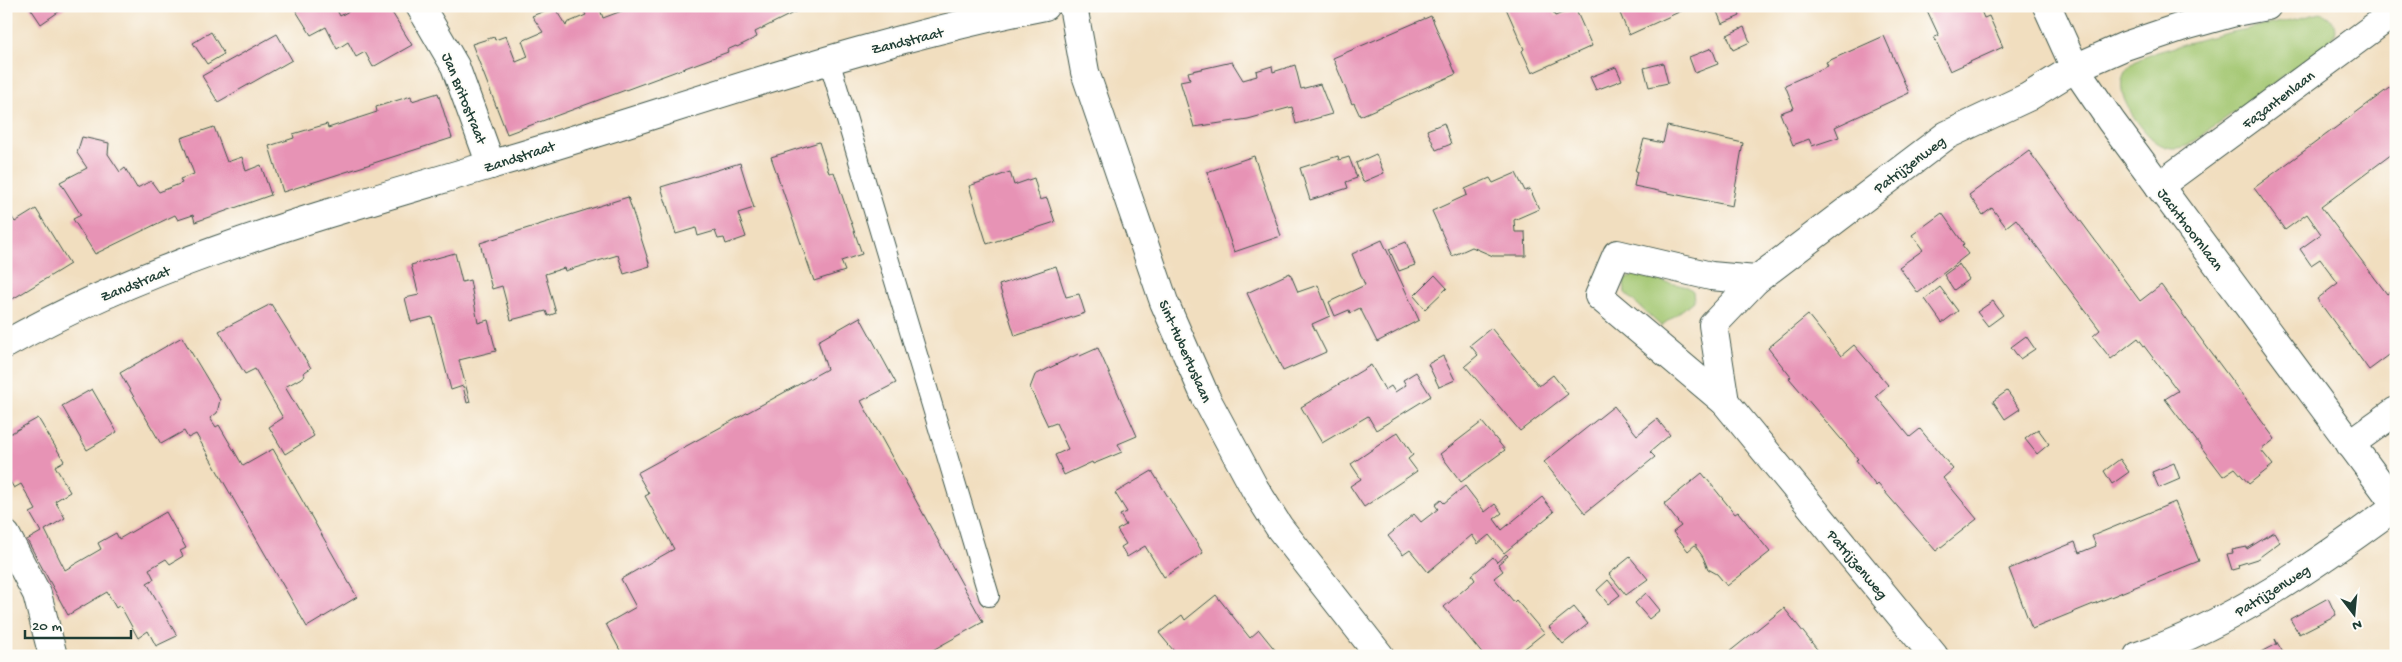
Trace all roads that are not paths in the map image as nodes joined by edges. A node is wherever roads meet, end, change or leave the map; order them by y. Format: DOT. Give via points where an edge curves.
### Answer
graph roads {
  1 [pos="420,6"];
  2 [pos="1045,6"];
  3 [pos="1073,6"];
  4 [pos="2047,6"];
  5 [pos="2267,6"];
  6 [pos="998,11"];
  7 [pos="2396,11"];
  8 [pos="829,60"];
  9 [pos="2075,68"];
  10 [pos="491,165"];
  11 [pos="2159,186"];
  12 [pos="1756,280"];
  13 [pos="6,344"];
  14 [pos="1725,402"];
  15 [pos="2396,411"];
  16 [pos="2350,444"];
  17 [pos="2396,506"];
  18 [pos="6,535"];
  19 [pos="989,596"];
  20 [pos="54,656"];
  21 [pos="1380,656"];
  22 [pos="1934,656"];
  23 [pos="2138,656"];
  1 -- 10 [label="street, Jan Britostraat" via="455,66"];
  2 -- 6 [label="street, Zandstraat"];
  3 -- 21 [label="street, Sint-Hubertuslaan" via="1085,72 1164,302 1206,398 1279,527"];
  4 -- 9 [label="street, Jachthoornlaan"];
  5 -- 9 [label="street" via="2181,27"];
  6 -- 8 [label="street, Zandstraat"];
  7 -- 11 [label="street, Fazantenlaan"];
  8 -- 10 [label="street, Zandstraat"];
  8 -- 19 [label="lane"];
  9 -- 11 [label="street, Jachthoornlaan"];
  9 -- 12 [label="street, Patrijzenweg" via="2028,97 1947,136"];
  10 -- 13 [label="street, Zandstraat" via="307,220 176,266 76,307"];
  11 -- 16 [label="street, Jachthoornlaan"];
  12 -- 14 [label="street, Patrijzenweg" via="1713,325"];
  12 -- 14 [label="street, Patrijzenweg" via="1710,276 1617,254 1599,296"];
  14 -- 22 [label="street, Patrijzenweg"];
  15 -- 16 [label="street"];
  16 -- 17 [label="street, Jachthoornlaan"];
  17 -- 23 [label="street, Patrijzenweg" via="2288,581 2218,623"];
  18 -- 20 [label="street" via="37,594"];
}
